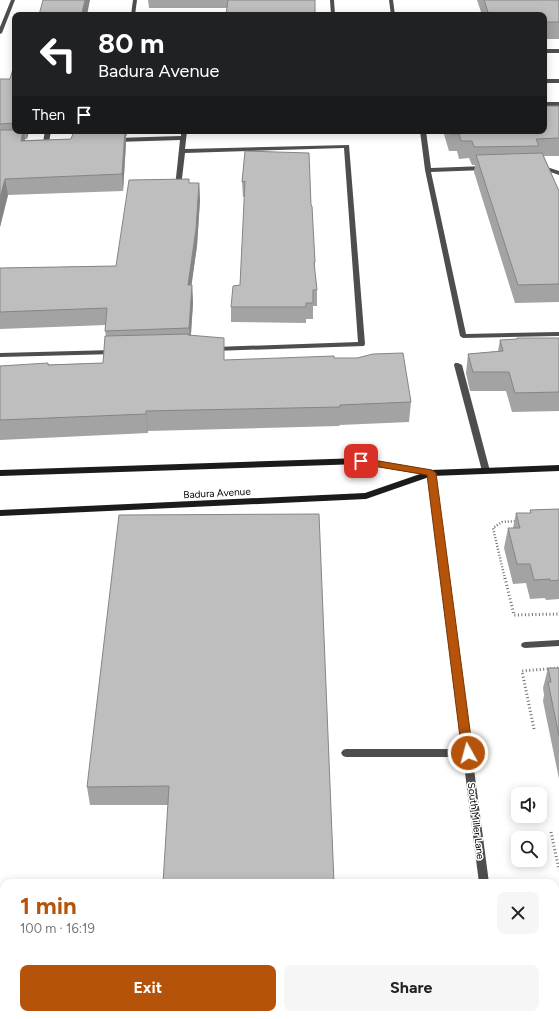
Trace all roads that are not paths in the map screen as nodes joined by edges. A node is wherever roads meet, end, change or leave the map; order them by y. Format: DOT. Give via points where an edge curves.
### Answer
graph roads {
  1 [pos="13,0"];
  2 [pos="135,0"];
  3 [pos="332,0"];
  4 [pos="391,0"];
  5 [pos="133,12"];
  6 [pos="333,12"];
  7 [pos="393,12"];
  8 [pos="0,33"];
  9 [pos="547,51"];
  10 [pos="559,51"];
  11 [pos="559,80"];
  12 [pos="547,81"];
  13 [pos="547,104"];
  14 [pos="559,104"];
  15 [pos="47,134"];
  16 [pos="184,134"];
  17 [pos="423,134"];
  18 [pos="183,138"];
  19 [pos="107,140"];
  20 [pos="38,142"];
  21 [pos="46,142"];
  22 [pos="53,142"];
  23 [pos="182,151"];
  24 [pos="533,167"];
  25 [pos="496,168"];
  26 [pos="428,170"];
  27 [pos="559,173"];
  28 [pos="178,187"];
  29 [pos="559,334"];
  30 [pos="204,349"];
  31 [pos="118,352"];
  32 [pos="0,355"];
  33 [pos="458,366"];
  34 [pos="559,468"];
  35 [pos="486,471"];
  36 [pos="432,473"];
  37 [pos="0,474"];
  38 [pos="0,513"];
  39 [pos="559,643"];
  40 [pos="525,645"];
  41 [pos="346,753"];
  42 [pos="468,753"];
  43 [pos="484,879"];
  1 -- 8 [label="street"];
  2 -- 5 [label="street"];
  3 -- 6 [label="street"];
  4 -- 7 [label="street"];
  9 -- 10 [label="street"];
  11 -- 12 [label="street"];
  13 -- 14 [label="street"];
  15 -- 21 [label="street"];
  16 -- 18 [label="street"];
  17 -- 26 [label="street"];
  18 -- 19 [label="street"];
  18 -- 23 [label="street"];
  20 -- 21 [label="street"];
  21 -- 22 [label="street"];
  23 -- 28 [label="street"];
  23 -- 30 [label="street" via="347,146 362,344"];
  24 -- 27 [label="street"];
  25 -- 26 [label="street"];
  26 -- 29 [label="street" via="463,336"];
  31 -- 32 [label="street"];
  33 -- 35 [label="street"];
  34 -- 35 [label="main road, Badura Avenue"];
  35 -- 36 [label="main road, Badura Avenue"];
  36 -- 37 [label="main road, Badura Avenue" via="361,461"];
  36 -- 38 [label="main road, Badura Avenue" via="366,496"];
  36 -- 42 [label="street, South Miller Lane"];
  39 -- 40 [label="street"];
  41 -- 42 [label="street"];
  42 -- 43 [label="street, South Miller Lane"];
}
